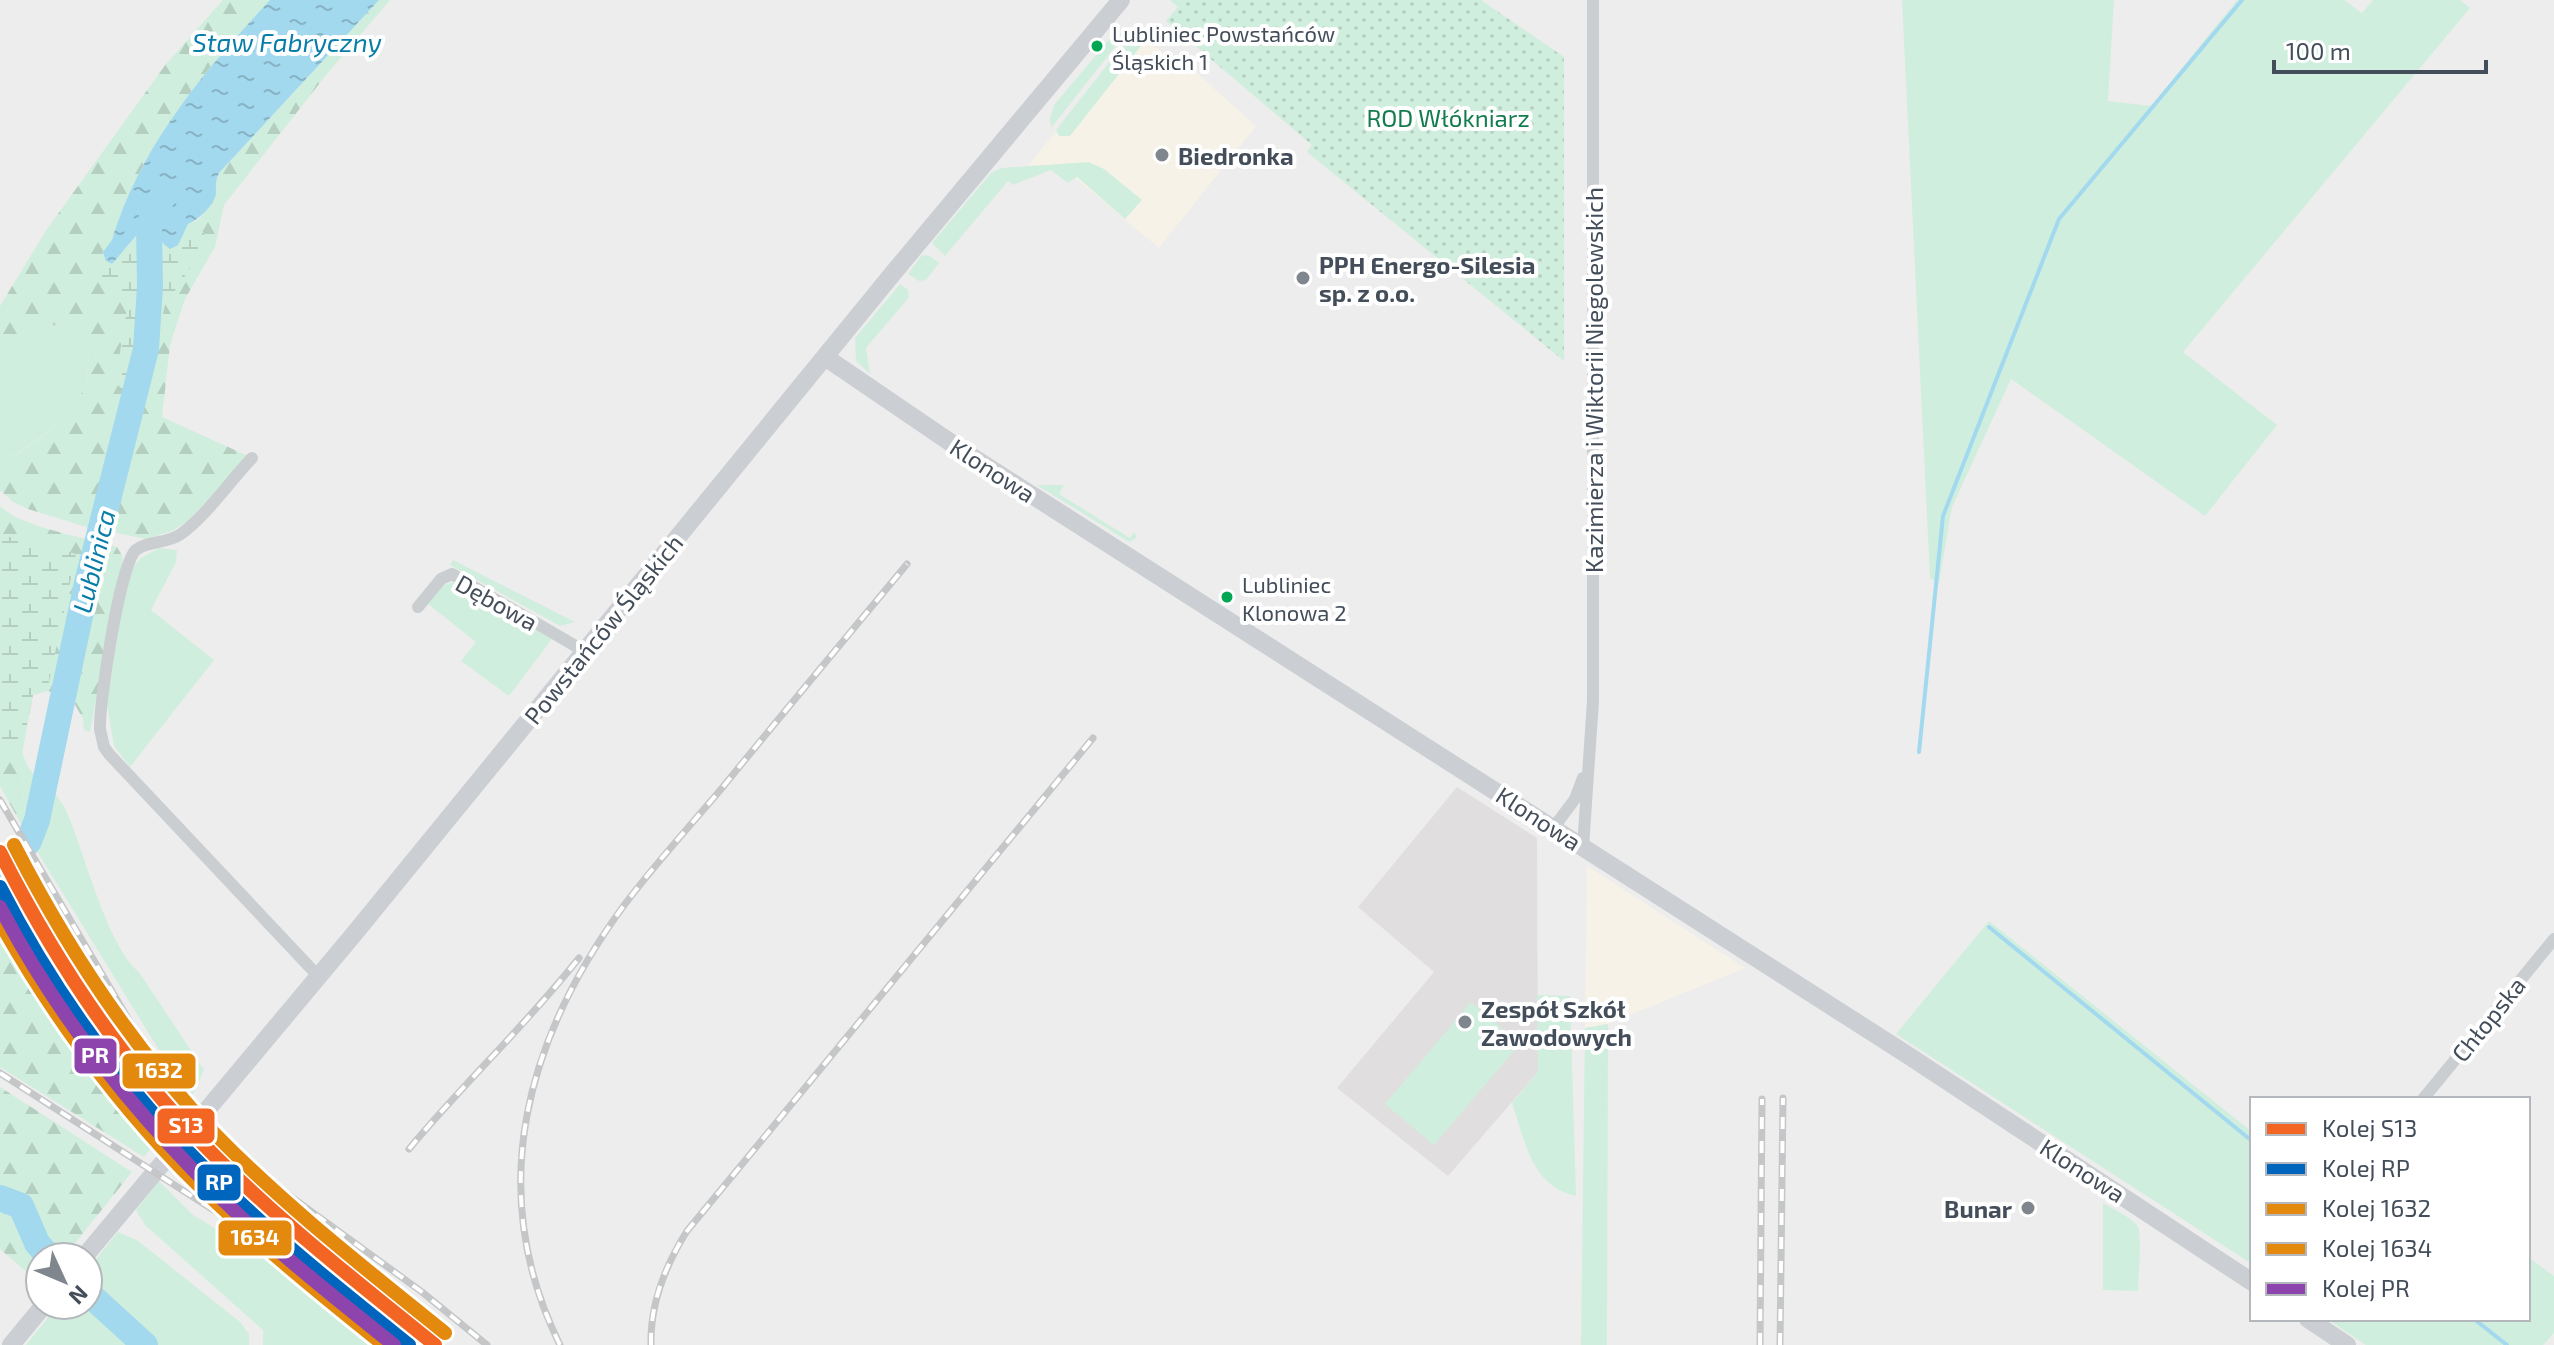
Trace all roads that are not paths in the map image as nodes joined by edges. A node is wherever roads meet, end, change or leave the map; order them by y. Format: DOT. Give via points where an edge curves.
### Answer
graph roads {
  1 [pos="1121,0"];
  2 [pos="1593,0"];
  3 [pos="825,357"];
  4 [pos="252,458"];
  5 [pos="418,607"];
  6 [pos="584,651"];
  7 [pos="1589,759"];
  8 [pos="1554,827"];
  9 [pos="1583,847"];
  10 [pos="2554,939"];
  11 [pos="319,977"];
  12 [pos="2425,1097"];
  13 [pos="97,1241"];
  14 [pos="2250,1281"];
  15 [pos="31,1321"];
  16 [pos="2311,1321"];
  17 [pos="11,1345"];
  18 [pos="2347,1345"];
  1 -- 3 [label="street, Powstańców Śląskich"];
  2 -- 7 [label="street, Kazimierza i Wiktorii Niegolewskich" via="1594,672"];
  3 -- 6 [label="street, Powstańców Śląskich"];
  3 -- 8 [label="street, Klonowa" via="960,449"];
  4 -- 11 [label="street" via="185,531 132,555 120,594 100,729 109,754"];
  5 -- 6 [label="street, Dębowa" via="441,579 452,574"];
  6 -- 11 [label="street, Powstańców Śląskich"];
  7 -- 8 [label="street" via="1575,799"];
  7 -- 9 [label="street, Kazimierza i Wiktorii Niegolewskich"];
  8 -- 9 [label="street, Klonowa"];
  9 -- 14 [label="street, Klonowa"];
  10 -- 12 [label="street, Chłopska"];
  11 -- 13 [label="street, Powstańców Śląskich"];
  15 -- 17 [label="street"];
  16 -- 18 [label="street"];
}
